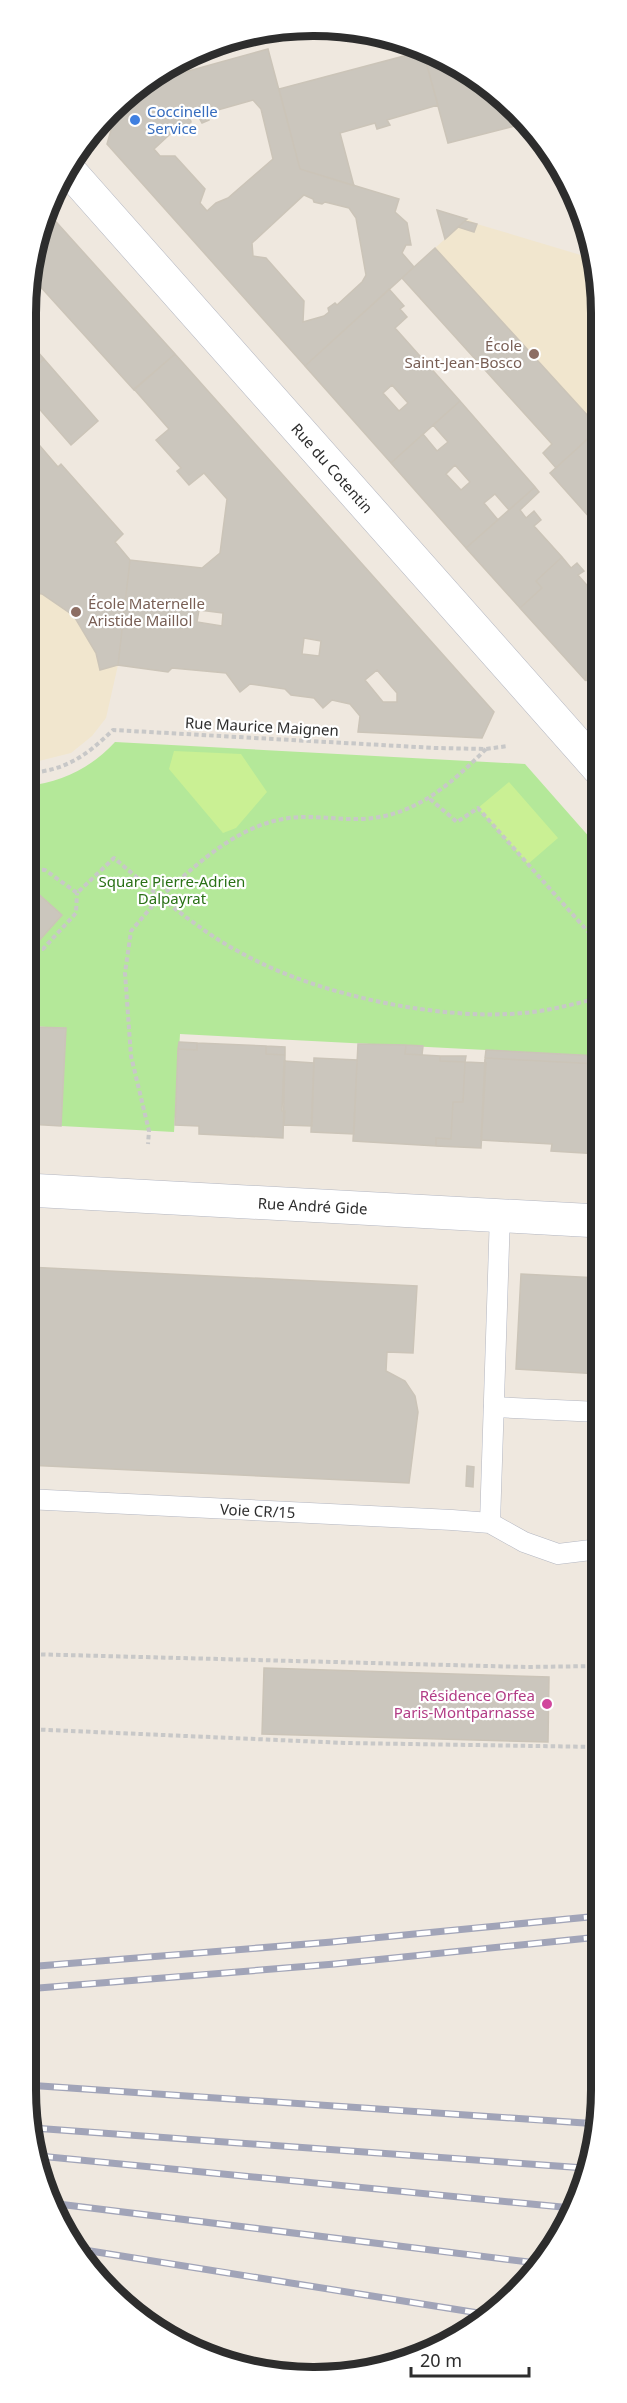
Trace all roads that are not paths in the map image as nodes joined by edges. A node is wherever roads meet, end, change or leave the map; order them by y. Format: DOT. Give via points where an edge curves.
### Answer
graph roads {
  1 [pos="73,175"];
  2 [pos="591,760"];
  3 [pos="36,1190"];
  4 [pos="500,1214"];
  5 [pos="591,1220"];
  6 [pos="494,1407"];
  7 [pos="591,1412"];
  8 [pos="36,1499"];
  9 [pos="490,1523"];
  10 [pos="591,1550"];
  1 -- 2 [label="street, Rue du Cotentin"];
  3 -- 4 [label="street, Rue André Gide"];
  4 -- 5 [label="street, Rue André Gide"];
  4 -- 6 [label="lane"];
  6 -- 7 [label="lane"];
  6 -- 9 [label="lane"];
  8 -- 9 [label="lane, Voie CR/15"];
  9 -- 10 [label="lane" via="524,1542 558,1554"];
}
